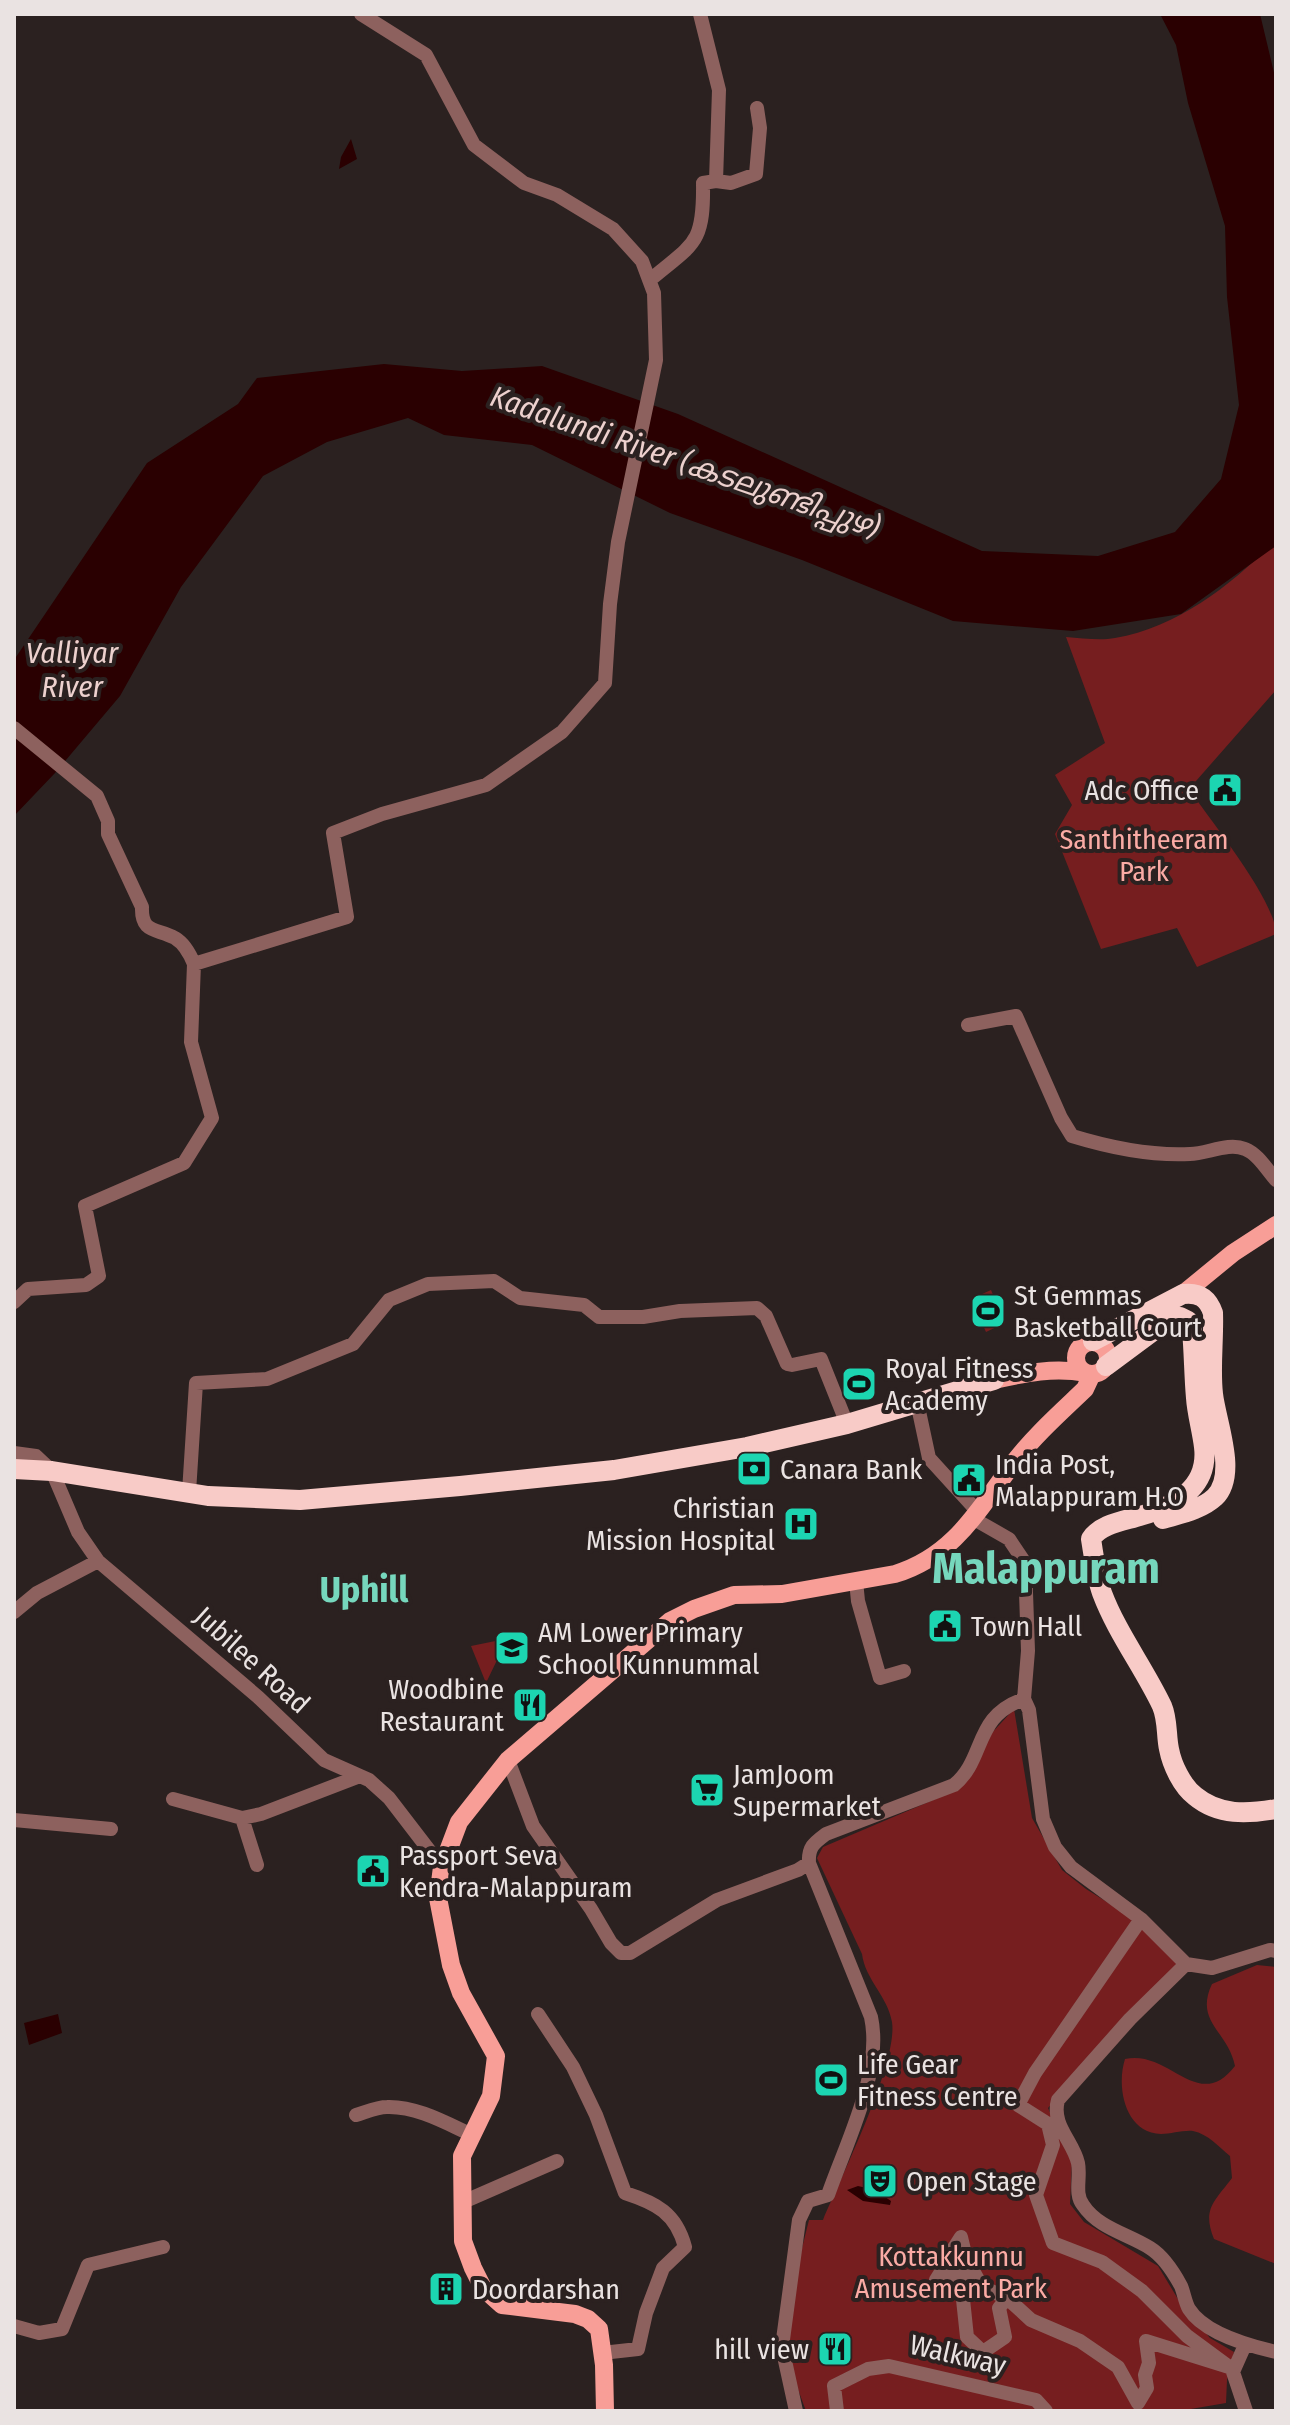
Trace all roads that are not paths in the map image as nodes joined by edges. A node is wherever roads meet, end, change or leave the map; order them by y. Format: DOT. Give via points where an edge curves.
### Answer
graph roads {
  1 [pos="361,14"];
  2 [pos="700,14"];
  3 [pos="757,108"];
  4 [pos="716,181"];
  5 [pos="650,280"];
  6 [pos="14,728"];
  7 [pos="194,964"];
  8 [pos="968,1025"];
  9 [pos="1276,1180"];
  10 [pos="1270,1229"];
  11 [pos="1193,1295"];
  12 [pos="14,1302"];
  13 [pos="1086,1345"];
  14 [pos="1095,1371"];
  15 [pos="994,1380"];
  16 [pos="917,1402"];
  17 [pos="847,1424"];
  18 [pos="14,1453"];
  19 [pos="14,1469"];
  20 [pos="52,1471"];
  21 [pos="189,1492"];
  22 [pos="977,1516"];
  23 [pos="1094,1555"];
  24 [pos="98,1561"];
  25 [pos="856,1581"];
  26 [pos="14,1612"];
  27 [pos="904,1671"];
  28 [pos="1024,1699"];
  29 [pos="508,1760"];
  30 [pos="360,1776"];
  31 [pos="173,1799"];
  32 [pos="1276,1809"];
  33 [pos="242,1818"];
  34 [pos="14,1820"];
  35 [pos="111,1829"];
  36 [pos="809,1863"];
  37 [pos="257,1865"];
  38 [pos="442,1867"];
  39 [pos="1141,1919"];
  40 [pos="1276,1951"];
  41 [pos="1186,1964"];
  42 [pos="538,2014"];
  43 [pos="356,2115"];
  44 [pos="472,2135"];
  45 [pos="557,2161"];
  46 [pos="463,2202"];
  47 [pos="163,2247"];
  48 [pos="1007,2298"];
  49 [pos="14,2326"];
  50 [pos="1245,2345"];
  51 [pos="1276,2352"];
  52 [pos="602,2353"];
  53 [pos="605,2411"];
  54 [pos="796,2411"];
  55 [pos="837,2411"];
  56 [pos="1046,2411"];
  57 [pos="1246,2411"];
  1 -- 5 [label="street" via="426,55 474,145 524,183 557,195 613,229 642,261"];
  2 -- 4 [label="street" via="719,90"];
  3 -- 4 [label="street" via="756,174 731,183"];
  4 -- 5 [label="street" via="703,183 704,219 695,242"];
  5 -- 7 [label="street" via="656,360 618,542 605,683 562,732 486,785 333,833 347,917"];
  6 -- 7 [label="street" via="97,796 108,834 142,907 141,919 148,928 176,938"];
  7 -- 12 [label="street" via="191,1042 212,1118 184,1163 85,1206 99,1276 86,1285 28,1289"];
  8 -- 9 [label="street" via="1016,1016 1072,1136 1167,1153 1244,1148"];
  10 -- 11 [label="main road" via="1233,1253"];
  11 -- 13 [label="highway"];
  11 -- 23 [label="highway" via="1210,1303 1213,1313 1213,1394 1226,1461 1224,1481 1216,1496 1198,1508 1100,1539"];
  13 -- 14 [label="main road" via="1077,1363"];
  13 -- 14 [label="main road" via="1099,1342 1107,1350 1109,1361"];
  13 -- 15 [label="main road"];
  14 -- 15 [label="main road" via="1041,1370"];
  14 -- 22 [label="main road" via="1085,1389 1015,1461"];
  14 -- 23 [label="highway" via="1168,1320 1188,1321 1205,1450 1196,1487 1160,1510 1094,1534"];
  15 -- 16 [label="highway"];
  16 -- 17 [label="highway"];
  16 -- 22 [label="street" via="929,1458"];
  17 -- 21 [label="highway" via="614,1470 475,1485 300,1500"];
  17 -- 21 [label="street" via="821,1359 787,1364 766,1316 757,1308 599,1317 584,1305 520,1298 494,1281 428,1284 389,1300 353,1344 267,1379 196,1383"];
  18 -- 20 [label="street" via="36,1456"];
  19 -- 20 [label="highway"];
  20 -- 21 [label="highway"];
  20 -- 24 [label="street, Jubilee Road" via="78,1532"];
  22 -- 25 [label="main road" via="949,1544 909,1570"];
  22 -- 28 [label="street" via="1009,1539 1025,1563"];
  23 -- 32 [label="highway" via="1113,1619 1163,1709 1169,1749 1186,1788 1226,1812"];
  24 -- 26 [label="street" via="37,1593"];
  24 -- 30 [label="street, Jubilee Road" via="324,1760"];
  25 -- 27 [label="street" via="880,1678"];
  25 -- 29 [label="main road" via="782,1594 734,1595 670,1621"];
  28 -- 36 [label="street" via="1001,1709 977,1743 967,1774 954,1785 826,1834 811,1845"];
  28 -- 39 [label="street" via="1043,1819 1055,1847 1071,1867"];
  29 -- 36 [label="street" via="533,1826 621,1953 630,1953 717,1900"];
  29 -- 38 [label="main road" via="459,1822"];
  30 -- 33 [label="street"];
  30 -- 38 [label="street, Jubilee Road" via="389,1798"];
  31 -- 33 [label="street"];
  33 -- 37 [label="street"];
  34 -- 35 [label="street"];
  36 -- 54 [label="street" via="875,2037 863,2097 828,2195 808,2201 799,2220 782,2347"];
  38 -- 44 [label="main road" via="439,1911 451,1965 496,2056 491,2096"];
  39 -- 41 [label="street"];
  39 -- 48 [label="street" via="1018,2105 1048,2124 1053,2145 1036,2195 1053,2243 1102,2262 1229,2367 1146,2341 1147,2388 1138,2403 1118,2367 1080,2341 1031,2320"];
  40 -- 41 [label="street" via="1212,1968"];
  41 -- 50 [label="street" via="1120,2030 1055,2110 1078,2162 1084,2209 1152,2249 1200,2321"];
  42 -- 52 [label="street" via="573,2067 625,2193 655,2203 680,2229 685,2247 663,2268 638,2349"];
  43 -- 44 [label="street" via="385,2106 405,2109"];
  44 -- 46 [label="main road" via="462,2156"];
  45 -- 46 [label="street"];
  46 -- 52 [label="main road" via="463,2241 483,2288 502,2305 588,2319 599,2329"];
  47 -- 49 [label="street" via="88,2265 62,2329 39,2333"];
  48 -- 48 [label="street" via="982,2287 961,2237 945,2262 968,2279 941,2272 936,2280 962,2290 967,2337 983,2352 1005,2337 999,2308"];
  50 -- 51 [label="street"];
  50 -- 57 [label="street" via="1233,2372"];
  52 -- 53 [label="main road"];
  55 -- 56 [label="street, Walkway" via="834,2386 868,2369 889,2366 1036,2400"];
}
